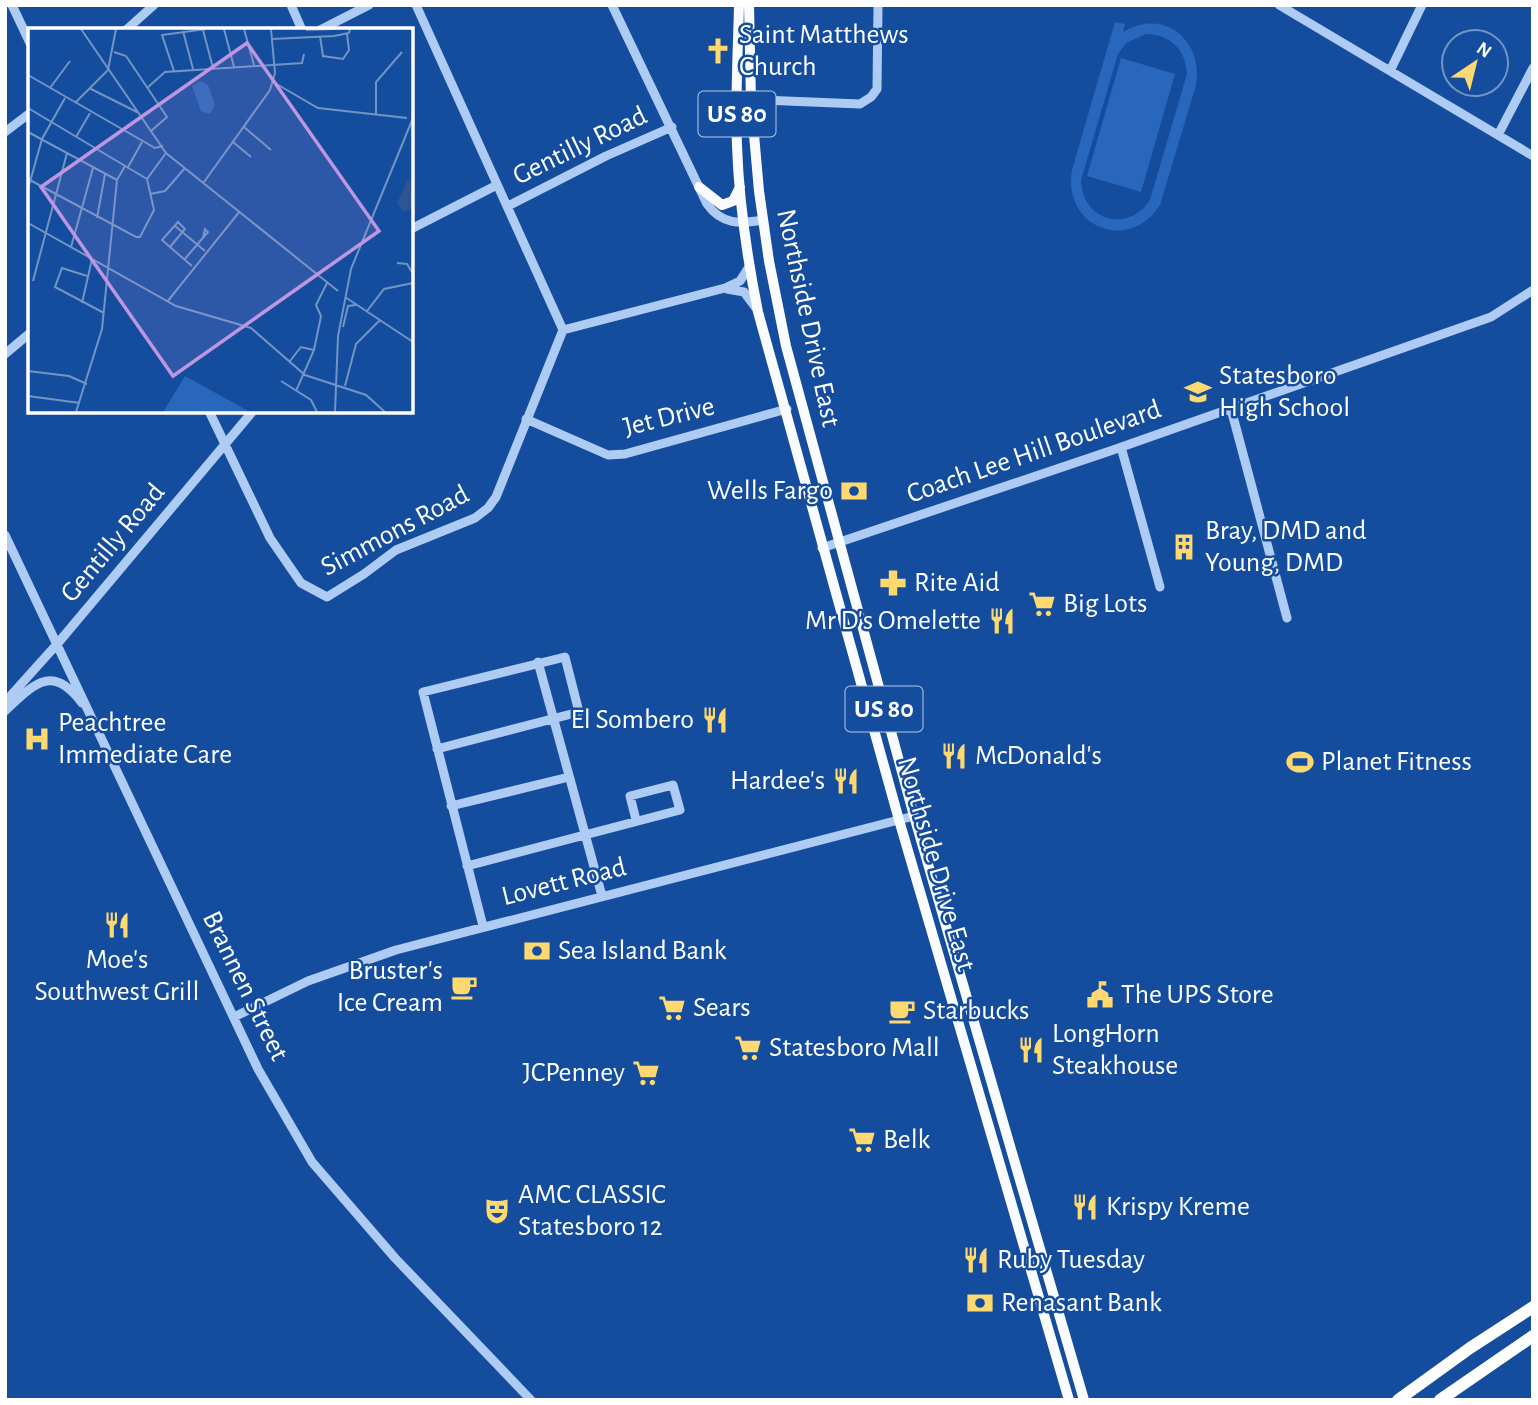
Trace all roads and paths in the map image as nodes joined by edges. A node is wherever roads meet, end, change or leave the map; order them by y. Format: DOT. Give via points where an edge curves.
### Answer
graph roads {
  1 [pos="12,5"];
  2 [pos="154,5"];
  3 [pos="291,5"];
  4 [pos="369,5"];
  5 [pos="415,5"];
  6 [pos="612,5"];
  7 [pos="739,5"];
  8 [pos="750,5"];
  9 [pos="878,5"];
  10 [pos="1422,5"];
  11 [pos="1282,6"];
  12 [pos="128,28"];
  13 [pos="301,28"];
  14 [pos="324,28"];
  15 [pos="28,39"];
  16 [pos="1533,68"];
  17 [pos="1390,71"];
  18 [pos="737,99"];
  19 [pos="751,100"];
  20 [pos="28,115"];
  21 [pos="671,127"];
  22 [pos="5,132"];
  23 [pos="1498,135"];
  24 [pos="1533,156"];
  25 [pos="497,185"];
  26 [pos="699,187"];
  27 [pos="740,187"];
  28 [pos="508,206"];
  29 [pos="763,220"];
  30 [pos="743,223"];
  31 [pos="413,228"];
  32 [pos="749,267"];
  33 [pos="725,288"];
  34 [pos="1533,290"];
  35 [pos="758,312"];
  36 [pos="563,330"];
  37 [pos="28,335"];
  38 [pos="5,354"];
  39 [pos="1231,408"];
  40 [pos="787,409"];
  41 [pos="210,413"];
  42 [pos="251,413"];
  43 [pos="526,419"];
  44 [pos="225,444"];
  45 [pos="1121,447"];
  46 [pos="6,538"];
  47 [pos="839,543"];
  48 [pos="822,548"];
  49 [pos="1160,587"];
  50 [pos="1287,618"];
  51 [pos="58,643"];
  52 [pos="538,662"];
  53 [pos="5,702"];
  54 [pos="5,711"];
  55 [pos="93,719"];
  56 [pos="554,719"];
  57 [pos="437,749"];
  58 [pos="569,776"];
  59 [pos="452,806"];
  60 [pos="914,816"];
  61 [pos="636,820"];
  62 [pos="899,820"];
  63 [pos="584,834"];
  64 [pos="467,866"];
  65 [pos="602,896"];
  66 [pos="483,926"];
  67 [pos="234,1017"];
  68 [pos="1533,1307"];
  69 [pos="1533,1336"];
  70 [pos="531,1400"];
  71 [pos="1069,1400"];
  72 [pos="1084,1400"];
  73 [pos="1398,1400"];
  74 [pos="1440,1400"];
  1 -- 15 [label="street"];
  2 -- 12 [label="street"];
  3 -- 13 [label="street"];
  4 -- 14 [label="street"];
  5 -- 25 [label="street"];
  6 -- 21 [label="street"];
  7 -- 18 [label="main road, Northside Drive East / US 80"];
  8 -- 19 [label="main road, Northside Drive East / US 80"];
  9 -- 19 [label="street" via="877,89 872,97 860,104"];
  10 -- 17 [label="street"];
  11 -- 17 [label="street"];
  16 -- 23 [label="street"];
  17 -- 23 [label="street"];
  18 -- 19 [label="street"];
  18 -- 27 [label="main road, Northside Drive East / US 80"];
  19 -- 29 [label="main road, Northside Drive East / US 80"];
  20 -- 22 [label="street"];
  21 -- 26 [label="street"];
  21 -- 28 [label="street, Gentilly Road"];
  23 -- 24 [label="street"];
  25 -- 28 [label="street"];
  25 -- 31 [label="street, Gentilly Road"];
  26 -- 27 [label="main road" via="722,205 733,201"];
  26 -- 30 [label="street" via="717,215 731,223"];
  27 -- 30 [label="main road, Northside Drive East / US 80"];
  28 -- 36 [label="street"];
  29 -- 30 [label="street"];
  29 -- 47 [label="main road, Northside Drive East / US 80" via="786,346"];
  30 -- 32 [label="main road, Northside Drive East / US 80"];
  32 -- 33 [label="street" via="740,281"];
  32 -- 35 [label="main road, Northside Drive East / US 80"];
  33 -- 35 [label="street" via="744,292"];
  33 -- 36 [label="street"];
  34 -- 39 [label="street, Coach Lee Hill Boulevard" via="1491,317"];
  35 -- 40 [label="main road, Northside Drive East / US 80"];
  36 -- 43 [label="street, Simmons Road"];
  37 -- 38 [label="street"];
  39 -- 45 [label="street, Coach Lee Hill Boulevard"];
  39 -- 50 [label="street"];
  40 -- 43 [label="street, Jet Drive" via="608,455"];
  40 -- 48 [label="main road, Northside Drive East / US 80"];
  41 -- 44 [label="street"];
  42 -- 44 [label="street, Gentilly Road"];
  43 -- 44 [label="street, Simmons Road" via="488,508 475,519 396,550 327,597 301,583 270,538"];
  44 -- 51 [label="street, Gentilly Road"];
  45 -- 47 [label="street, Coach Lee Hill Boulevard"];
  45 -- 49 [label="street"];
  46 -- 51 [label="street, Brannen Street"];
  47 -- 48 [label="street, Coach Lee Hill Boulevard"];
  47 -- 60 [label="main road, Northside Drive East / US 80"];
  48 -- 62 [label="main road, Northside Drive East / US 80"];
  51 -- 53 [label="street, Gentilly Road"];
  51 -- 55 [label="street, Brannen Street"];
  52 -- 56 [label="street"];
  52 -- 56 [label="street" via="565,657 579,712"];
  52 -- 57 [label="street" via="424,692"];
  54 -- 55 [label="street" via="28,690 51,681 71,689"];
  55 -- 67 [label="street, Brannen Street"];
  56 -- 57 [label="street"];
  56 -- 58 [label="street"];
  57 -- 59 [label="street"];
  58 -- 59 [label="street"];
  58 -- 63 [label="street"];
  59 -- 64 [label="street"];
  60 -- 62 [label="street, Lovett Road"];
  60 -- 72 [label="main road, Northside Drive East / US 80"];
  61 -- 61 [label="street" via="680,810 673,785 630,796"];
  61 -- 63 [label="street"];
  62 -- 65 [label="street, Lovett Road"];
  62 -- 71 [label="main road, Northside Drive East / US 80"];
  63 -- 64 [label="street"];
  63 -- 65 [label="street"];
  64 -- 66 [label="street"];
  65 -- 66 [label="street, Lovett Road"];
  66 -- 67 [label="street, Lovett Road" via="358,962"];
  67 -- 70 [label="street, Brannen Street" via="258,1069 312,1161 395,1258"];
  68 -- 73 [label="highway"];
  69 -- 74 [label="highway"];
}
